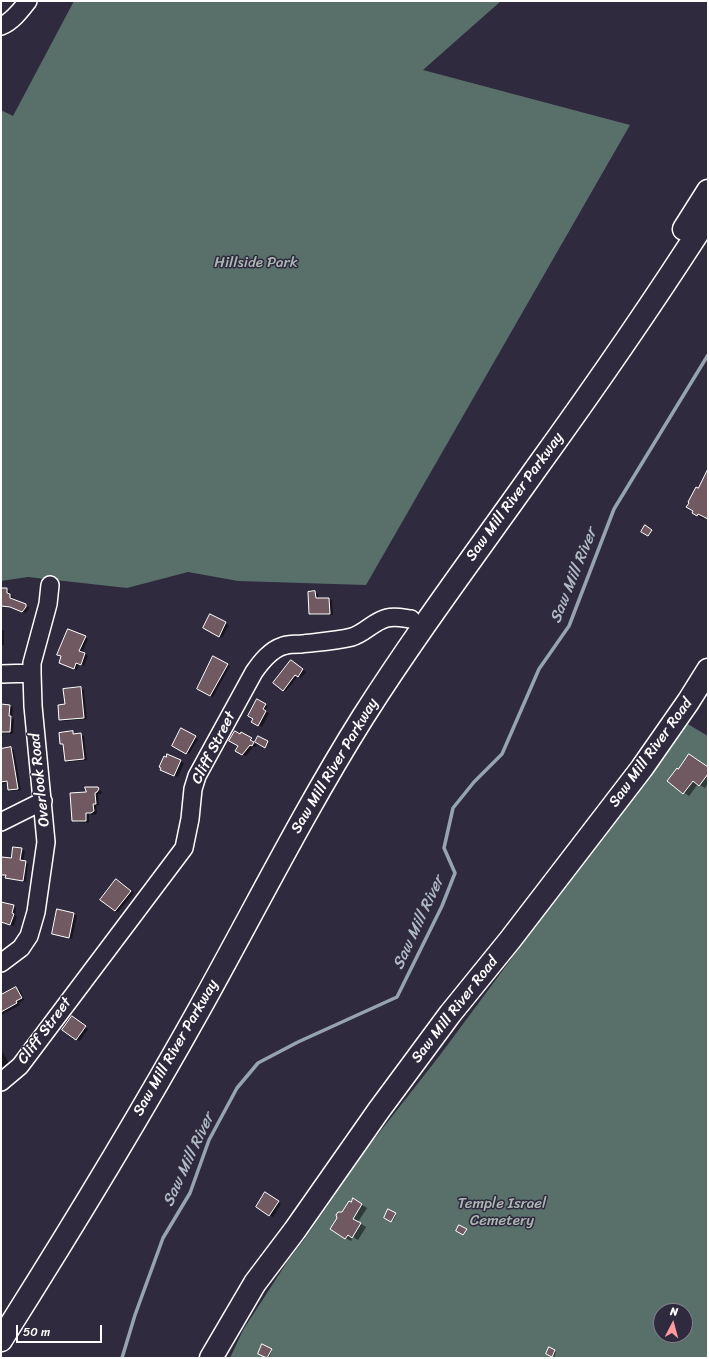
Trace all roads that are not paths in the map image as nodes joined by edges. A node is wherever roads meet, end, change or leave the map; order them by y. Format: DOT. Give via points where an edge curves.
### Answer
graph roads {
  1 [pos="28,1"];
  2 [pos="1,26"];
  3 [pos="708,191"];
  4 [pos="708,217"];
  5 [pos="50,585"];
  6 [pos="411,619"];
  7 [pos="708,670"];
  8 [pos="32,673"];
  9 [pos="1,674"];
  10 [pos="43,801"];
  11 [pos="1,822"];
  12 [pos="1,963"];
  13 [pos="1,1082"];
  14 [pos="1,1314"];
  15 [pos="1,1340"];
  16 [pos="212,1358"];
  1 -- 2 [label="street"];
  3 -- 6 [label="main road, Saw Mill River Parkway" via="589,370"];
  4 -- 15 [label="main road, Saw Mill River Parkway" via="610,363 411,644 362,720 322,786 138,1116"];
  5 -- 8 [label="street, Overlook Road" via="48,604 32,663"];
  6 -- 13 [label="street, Cliff Street" via="387,618 353,637 283,646 263,660 197,776 184,848 20,1066"];
  6 -- 14 [label="main road, Saw Mill River Parkway" via="313,773 126,1110"];
  7 -- 16 [label="main road, Saw Mill River Road" via="642,768 450,1014 379,1110 255,1283"];
  8 -- 9 [label="street"];
  8 -- 10 [label="street, Overlook Road"];
  10 -- 11 [label="street"];
  10 -- 12 [label="street, Overlook Road" via="46,842 36,912 29,936 21,948"];
}
